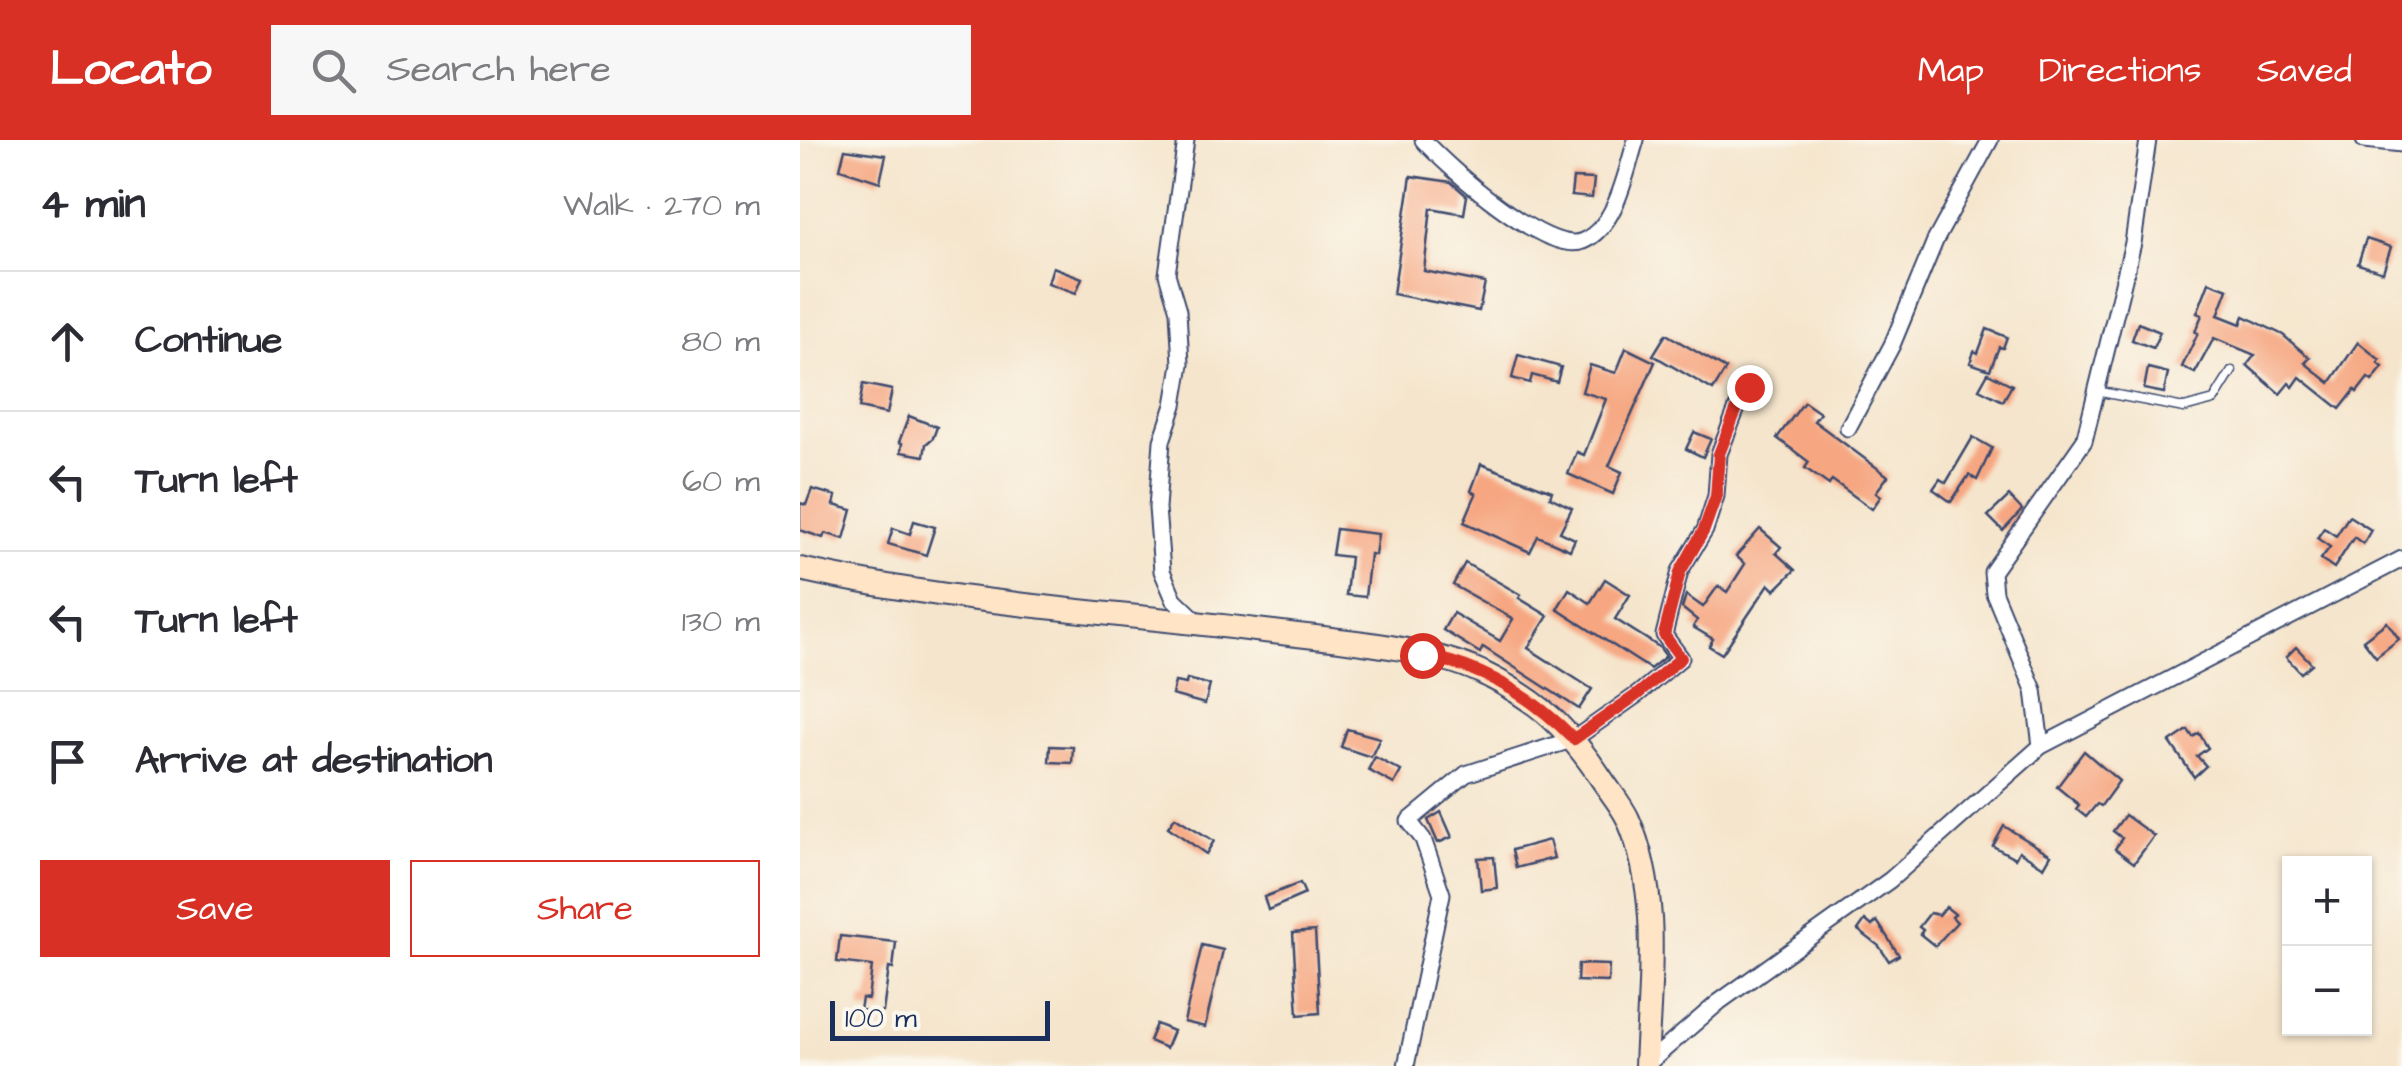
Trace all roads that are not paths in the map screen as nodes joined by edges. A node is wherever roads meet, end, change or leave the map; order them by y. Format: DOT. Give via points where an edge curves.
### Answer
graph roads {
  1 [pos="1186,140"];
  2 [pos="1424,140"];
  3 [pos="1636,140"];
  4 [pos="1990,140"];
  5 [pos="2148,140"];
  6 [pos="2364,140"];
  7 [pos="2402,144"];
  8 [pos="2232,371"];
  9 [pos="1749,387"];
  10 [pos="2096,391"];
  11 [pos="1848,428"];
  12 [pos="2402,560"];
  13 [pos="800,569"];
  14 [pos="1199,622"];
  15 [pos="1574,739"];
  16 [pos="2040,746"];
  17 [pos="1646,1065"];
  18 [pos="1406,1066"];
  1 -- 14 [label="street" via="1167,274 1178,311 1181,364 1162,441 1157,508 1162,571 1174,599"];
  2 -- 3 [label="street" via="1513,216 1570,243 1583,242 1610,214"];
  4 -- 11 [label="street"];
  5 -- 10 [label="street" via="2133,243"];
  6 -- 7 [label="street"];
  8 -- 10 [label="lane" via="2214,400 2184,408"];
  9 -- 15 [label="street" via="1719,454 1716,496 1680,572 1669,613 1664,635 1681,658"];
  10 -- 16 [label="street" via="2084,441 1992,572 1994,593 2034,690"];
  12 -- 16 [label="street"];
  13 -- 14 [label="street" via="971,598"];
  14 -- 15 [label="street" via="1448,660 1544,708"];
  15 -- 17 [label="street" via="1628,817 1642,862 1651,936"];
  15 -- 18 [label="street" via="1466,774 1409,821 1423,839 1442,894"];
  16 -- 17 [label="street" via="1890,880 1720,1002"];
}
